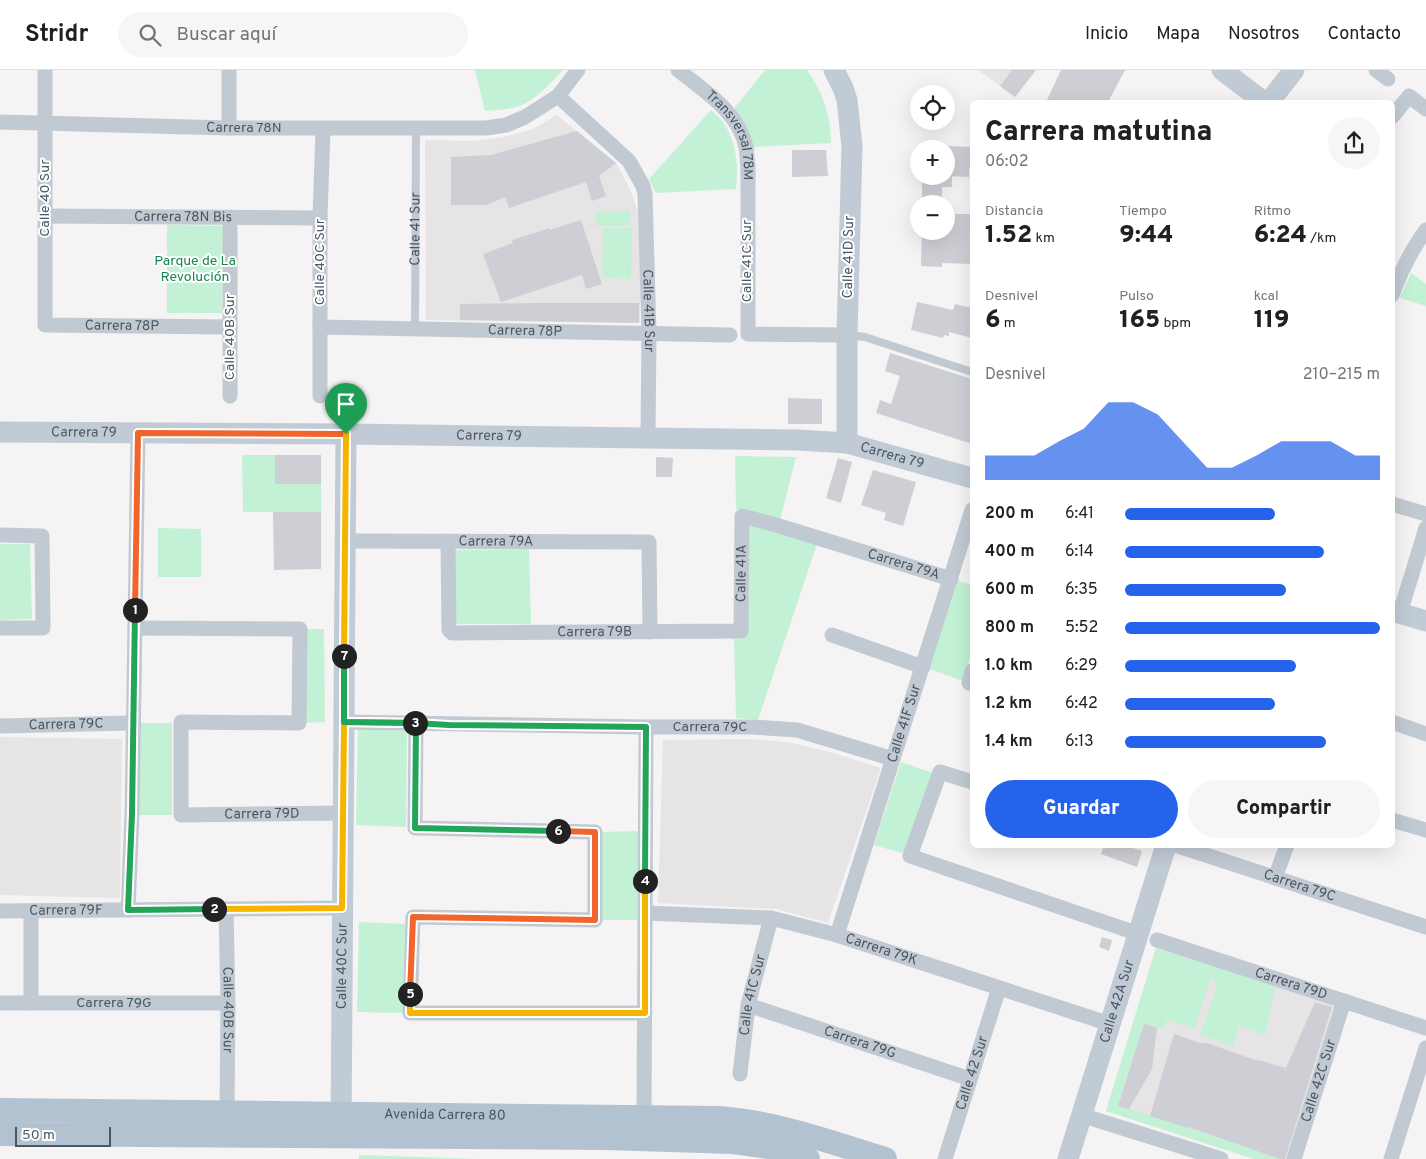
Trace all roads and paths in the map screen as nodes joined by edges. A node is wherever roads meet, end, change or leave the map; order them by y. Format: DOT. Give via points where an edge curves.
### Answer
graph roads {
  1 [pos="45,70"];
  2 [pos="230,70"];
  3 [pos="578,70"];
  4 [pos="678,70"];
  5 [pos="1222,70"];
  6 [pos="1294,70"];
  7 [pos="835,72"];
  8 [pos="558,96"];
  9 [pos="1261,100"];
  10 [pos="1271,100"];
  11 [pos="1426,109"];
  12 [pos="1395,113"];
  13 [pos="0,122"];
  14 [pos="45,123"];
  15 [pos="229,128"];
  16 [pos="416,128"];
  17 [pos="323,129"];
  18 [pos="747,188"];
  19 [pos="45,216"];
  20 [pos="230,218"];
  21 [pos="320,218"];
  22 [pos="1426,230"];
  23 [pos="1395,287"];
  24 [pos="45,325"];
  25 [pos="230,327"];
  26 [pos="320,327"];
  27 [pos="415,329"];
  28 [pos="650,334"];
  29 [pos="730,335"];
  30 [pos="847,335"];
  31 [pos="970,371"];
  32 [pos="230,396"];
  33 [pos="320,396"];
  34 [pos="0,432"];
  35 [pos="138,433"];
  36 [pos="346,434"];
  37 [pos="648,437"];
  38 [pos="847,443"];
  39 [pos="970,477"];
  40 [pos="1395,505"];
  41 [pos="1426,514"];
  42 [pos="742,516"];
  43 [pos="970,516"];
  44 [pos="1426,528"];
  45 [pos="0,535"];
  46 [pos="345,540"];
  47 [pos="448,541"];
  48 [pos="950,579"];
  49 [pos="1396,612"];
  50 [pos="1426,621"];
  51 [pos="0,628"];
  52 [pos="135,628"];
  53 [pos="741,631"];
  54 [pos="650,632"];
  55 [pos="832,635"];
  56 [pos="923,666"];
  57 [pos="344,722"];
  58 [pos="416,723"];
  59 [pos="1395,723"];
  60 [pos="133,724"];
  61 [pos="0,726"];
  62 [pos="646,727"];
  63 [pos="1426,734"];
  64 [pos="893,759"];
  65 [pos="970,781"];
  66 [pos="343,813"];
  67 [pos="1395,821"];
  68 [pos="1426,829"];
  69 [pos="1165,848"];
  70 [pos="1184,848"];
  71 [pos="1286,848"];
  72 [pos="1275,878"];
  73 [pos="342,908"];
  74 [pos="226,909"];
  75 [pos="31,910"];
  76 [pos="128,910"];
  77 [pos="0,911"];
  78 [pos="645,913"];
  79 [pos="772,918"];
  80 [pos="1426,927"];
  81 [pos="837,935"];
  82 [pos="1148,937"];
  83 [pos="999,988"];
  84 [pos="1344,1001"];
  85 [pos="0,1003"];
  86 [pos="31,1003"];
  87 [pos="228,1003"];
  88 [pos="748,1005"];
  89 [pos="645,1013"];
  90 [pos="1110,1024"];
  91 [pos="1426,1028"];
  92 [pos="1426,1048"];
  93 [pos="740,1074"];
  94 [pos="970,1079"];
  95 [pos="0,1110"];
  96 [pos="228,1112"];
  97 [pos="1081,1115"];
  98 [pos="644,1118"];
  99 [pos="341,1125"];
  100 [pos="0,1134"];
  101 [pos="808,1159"];
  102 [pos="885,1159"];
  103 [pos="945,1159"];
  104 [pos="1068,1159"];
  105 [pos="1221,1159"];
  106 [pos="1294,1159"];
  107 [pos="1391,1159"];
  1 -- 14 [label="street, Calle 40 Sur"];
  2 -- 15 [label="street"];
  3 -- 8 [label="street, Carrera 78N"];
  4 -- 18 [label="street, Transversal 78M" via="735,120 746,147"];
  5 -- 9 [label="street"];
  6 -- 10 [label="street"];
  7 -- 30 [label="street, Calle 41D Sur" via="847,100 852,146"];
  8 -- 16 [label="street, Carrera 78N" via="525,117 506,124 486,128"];
  8 -- 28 [label="street, Calle 41B Sur" via="629,161 643,186"];
  11 -- 12 [label="street" via="1409,96"];
  13 -- 14 [label="street, Carrera 78N"];
  14 -- 15 [label="street, Carrera 78N"];
  14 -- 19 [label="street, Calle 40 Sur"];
  15 -- 17 [label="street, Carrera 78N"];
  16 -- 17 [label="street, Carrera 78N"];
  16 -- 27 [label="lane, Calle 41 Sur"];
  17 -- 21 [label="street, Calle 40C Sur"];
  18 -- 30 [label="street, Calle 41C Sur" via="748,334"];
  19 -- 20 [label="street, Carrera 78N Bis"];
  19 -- 24 [label="street, Calle 40 Sur"];
  20 -- 21 [label="street, Carrera 78N Bis"];
  20 -- 25 [label="street, Calle 40B Sur"];
  21 -- 26 [label="street, Calle 40C Sur"];
  22 -- 23 [label="street" via="1411,252"];
  24 -- 25 [label="street, Carrera 78P"];
  25 -- 32 [label="street, Calle 40B Sur"];
  26 -- 27 [label="street, Carrera 78P"];
  26 -- 33 [label="street, Calle 40C Sur"];
  27 -- 28 [label="street, Carrera 78P"];
  28 -- 29 [label="street, Carrera 78P"];
  28 -- 37 [label="street, Calle 41B Sur"];
  30 -- 31 [label="lane" via="865,337"];
  30 -- 38 [label="street, Calle 41D Sur"];
  34 -- 35 [label="street, Carrera 79"];
  35 -- 36 [label="street, Carrera 79"];
  35 -- 52 [label="street"];
  36 -- 37 [label="street, Carrera 79"];
  36 -- 46 [label="street, Calle 40C Sur"];
  37 -- 38 [label="street, Carrera 79"];
  38 -- 39 [label="street, Carrera 79"];
  40 -- 41 [label="street"];
  42 -- 48 [label="street, Carrera 79A"];
  42 -- 53 [label="street, Calle 41A"];
  43 -- 48 [label="street, Calle 41F Sur"];
  44 -- 49 [label="street"];
  45 -- 51 [label="street" via="42,536 43,628"];
  46 -- 47 [label="street, Carrera 79A"];
  46 -- 57 [label="street, Calle 40C Sur"];
  47 -- 54 [label="street, Carrera 79A" via="649,542"];
  47 -- 54 [label="street, Carrera 79B" via="450,632"];
  48 -- 56 [label="street, Calle 41F Sur"];
  49 -- 50 [label="street"];
  52 -- 60 [label="street"];
  52 -- 66 [label="street, Carrera 79D" via="300,629 299,723 181,722 181,815"];
  53 -- 54 [label="street, Carrera 79B"];
  55 -- 56 [label="street"];
  56 -- 64 [label="street, Calle 41F Sur"];
  57 -- 58 [label="street, Carrera 79C"];
  57 -- 66 [label="street, Calle 40C Sur"];
  58 -- 62 [label="street, Carrera 79C"];
  58 -- 89 [label="street" via="415,828 595,832 595,920 413,917 410,1013"];
  59 -- 63 [label="street"];
  60 -- 61 [label="street, Carrera 79C"];
  60 -- 76 [label="street"];
  62 -- 64 [label="street, Carrera 79C" via="742,726 798,730"];
  62 -- 78 [label="street"];
  64 -- 81 [label="street, Calle 41F Sur"];
  65 -- 82 [label="street, Carrera 79D" via="940,772 910,856"];
  66 -- 73 [label="street, Calle 40C Sur"];
  67 -- 68 [label="street"];
  69 -- 82 [label="street, Calle 42A Sur"];
  70 -- 72 [label="street, Carrera 79C"];
  71 -- 72 [label="street"];
  72 -- 80 [label="street, Carrera 79C"];
  73 -- 74 [label="street, Carrera 79F"];
  73 -- 99 [label="street, Calle 40C Sur"];
  74 -- 76 [label="street, Carrera 79F"];
  74 -- 87 [label="street, Calle 40B Sur"];
  75 -- 76 [label="street, Carrera 79F"];
  75 -- 77 [label="street, Carrera 79F"];
  75 -- 86 [label="street"];
  78 -- 79 [label="street, Carrera 79K"];
  78 -- 89 [label="street"];
  79 -- 81 [label="street, Carrera 79K"];
  79 -- 88 [label="street, Calle 41C Sur"];
  81 -- 83 [label="street, Carrera 79K"];
  82 -- 84 [label="street, Carrera 79D"];
  82 -- 90 [label="street, Calle 42A Sur"];
  83 -- 90 [label="street, Carrera 79K"];
  83 -- 94 [label="street, Calle 42 Sur"];
  84 -- 91 [label="street, Carrera 79D"];
  84 -- 106 [label="street, Calle 42C Sur"];
  85 -- 86 [label="street, Carrera 79G"];
  86 -- 87 [label="street, Carrera 79G"];
  87 -- 96 [label="street, Calle 40B Sur"];
  88 -- 93 [label="street, Calle 41C Sur"];
  88 -- 94 [label="street, Carrera 79G"];
  89 -- 98 [label="street"];
  90 -- 97 [label="street, Calle 42A Sur"];
  92 -- 107 [label="street"];
  94 -- 103 [label="street, Calle 42 Sur"];
  95 -- 96 [label="main road, Avenida Carrera 80"];
  96 -- 99 [label="main road, Avenida Carrera 80"];
  97 -- 104 [label="street, Calle 42A Sur"];
  97 -- 105 [label="street"];
  98 -- 99 [label="main road, Avenida Carrera 80"];
  98 -- 102 [label="main road, Avenida Carrera 80" via="718,1118 752,1122"];
  99 -- 100 [label="main road, Avenida Carrera 80"];
  99 -- 101 [label="main road, Avenida Carrera 80" via="733,1142 768,1147"];
}
